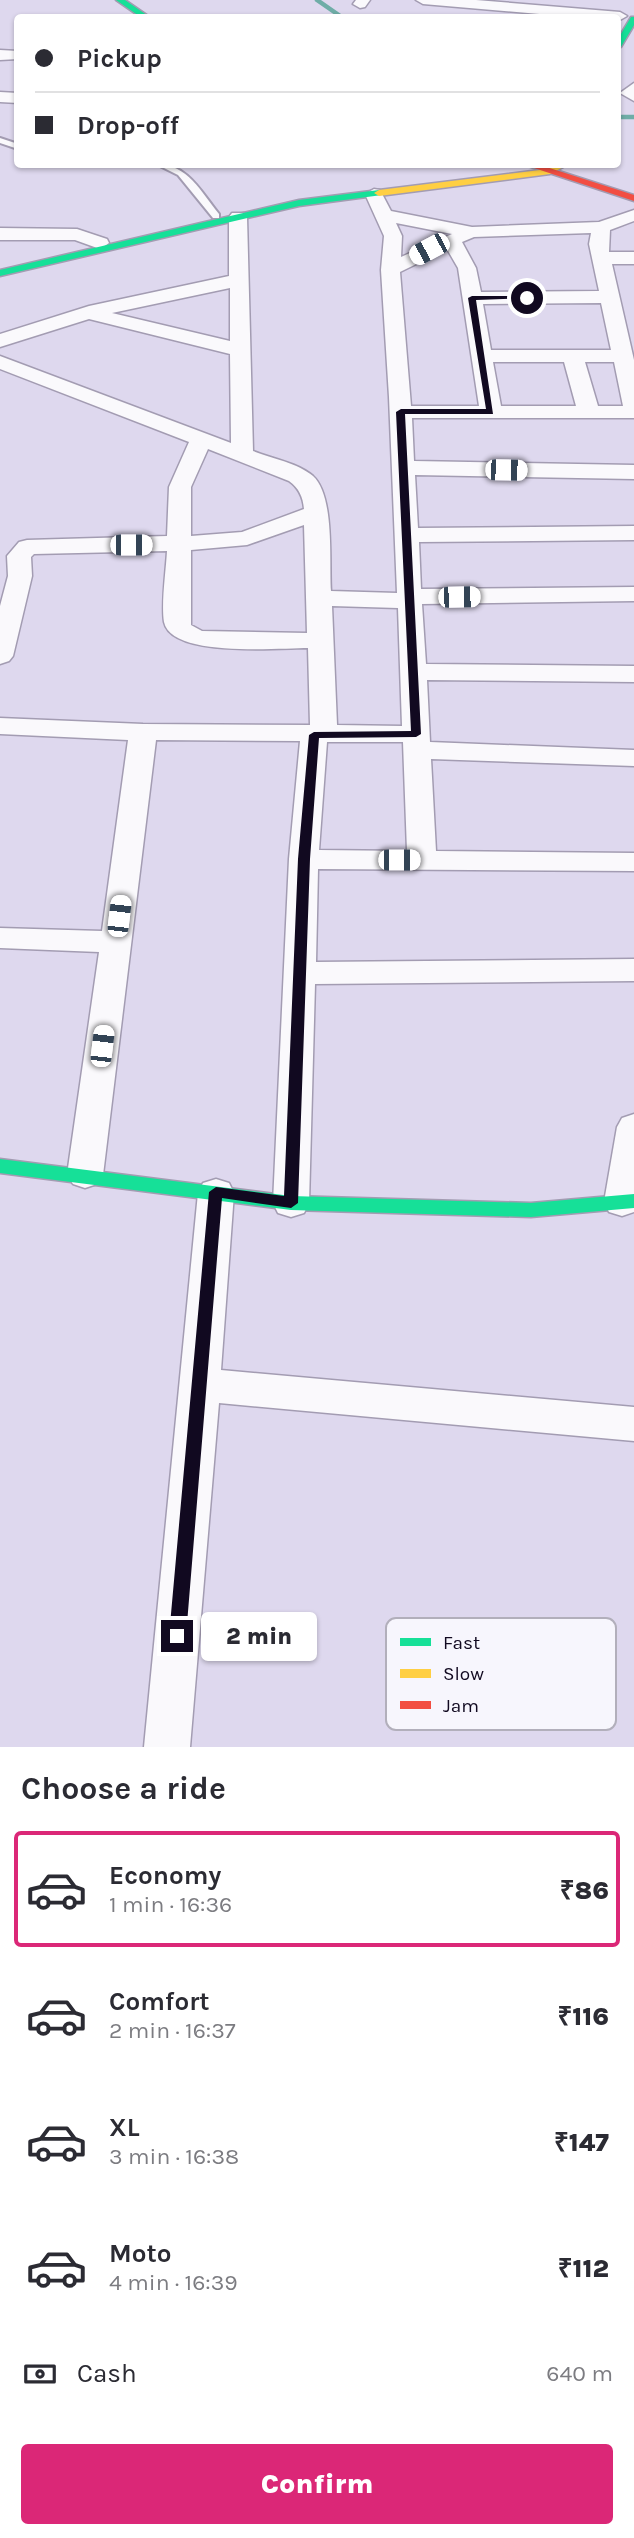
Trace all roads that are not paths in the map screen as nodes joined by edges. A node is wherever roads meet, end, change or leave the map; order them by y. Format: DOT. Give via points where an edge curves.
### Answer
graph roads {
  1 [pos="120,0"];
  2 [pos="143,0"];
  3 [pos="631,0"];
  4 [pos="420,3"];
  5 [pos="482,8"];
  6 [pos="153,14"];
  7 [pos="154,14"];
  8 [pos="559,14"];
  9 [pos="624,19"];
  10 [pos="634,88"];
  11 [pos="634,96"];
  12 [pos="169,168"];
  13 [pos="535,168"];
  14 [pos="553,168"];
  15 [pos="556,168"];
  16 [pos="441,182"];
  17 [pos="634,187"];
  18 [pos="634,198"];
  19 [pos="379,204"];
  20 [pos="634,215"];
  21 [pos="216,216"];
  22 [pos="238,218"];
  23 [pos="601,228"];
  24 [pos="472,232"];
  25 [pos="0,234"];
  26 [pos="452,240"];
  27 [pos="100,243"];
  28 [pos="601,258"];
  29 [pos="634,258"];
  30 [pos="0,267"];
  31 [pos="390,270"];
  32 [pos="0,273"];
  33 [pos="239,280"];
  34 [pos="610,297"];
  35 [pos="472,298"];
  36 [pos="87,312"];
  37 [pos="0,341"];
  38 [pos="621,346"];
  39 [pos="480,347"];
  40 [pos="240,350"];
  41 [pos="573,356"];
  42 [pos="0,362"];
  43 [pos="634,406"];
  44 [pos="401,412"];
  45 [pos="491,412"];
  46 [pos="589,412"];
  47 [pos="634,412"];
  48 [pos="201,439"];
  49 [pos="242,455"];
  50 [pos="403,468"];
  51 [pos="634,472"];
  52 [pos="316,513"];
  53 [pos="634,533"];
  54 [pos="407,535"];
  55 [pos="178,545"];
  56 [pos="634,594"];
  57 [pos="319,598"];
  58 [pos="410,599"];
  59 [pos="321,641"];
  60 [pos="0,656"];
  61 [pos="413,672"];
  62 [pos="634,674"];
  63 [pos="0,726"];
  64 [pos="143,732"];
  65 [pos="319,735"];
  66 [pos="417,742"];
  67 [pos="634,758"];
  68 [pos="304,859"];
  69 [pos="422,860"];
  70 [pos="634,862"];
  71 [pos="0,938"];
  72 [pos="116,942"];
  73 [pos="634,970"];
  74 [pos="301,974"];
  75 [pos="634,1127"];
  76 [pos="0,1166"];
  77 [pos="85,1175"];
  78 [pos="216,1192"];
  79 [pos="628,1201"];
  80 [pos="291,1203"];
  81 [pos="201,1385"];
  82 [pos="634,1424"];
  83 [pos="167,1747"];
  1 -- 6 [label="main road"];
  2 -- 7 [label="main road"];
  3 -- 9 [label="main road"];
  4 -- 5 [label="street"];
  5 -- 8 [label="street"];
  10 -- 11 [label="street" via="628,93"];
  12 -- 21 [label="lane" via="181,173"];
  13 -- 16 [label="main road"];
  14 -- 18 [label="main road"];
  15 -- 17 [label="main road"];
  16 -- 19 [label="main road"];
  16 -- 21 [label="main road" via="297,197"];
  19 -- 22 [label="main road" via="299,204"];
  19 -- 24 [label="street"];
  19 -- 31 [label="street" via="393,236"];
  20 -- 23 [label="street"];
  21 -- 27 [label="main road"];
  22 -- 32 [label="main road"];
  22 -- 33 [label="street"];
  23 -- 24 [label="street"];
  23 -- 28 [label="street"];
  24 -- 26 [label="street"];
  25 -- 27 [label="street" via="77,235"];
  26 -- 31 [label="street"];
  26 -- 35 [label="street" via="467,268"];
  27 -- 30 [label="main road"];
  28 -- 29 [label="street"];
  28 -- 34 [label="street"];
  31 -- 44 [label="street"];
  33 -- 36 [label="street"];
  33 -- 40 [label="street"];
  34 -- 35 [label="street"];
  34 -- 38 [label="street"];
  35 -- 39 [label="street"];
  36 -- 37 [label="street"];
  36 -- 40 [label="street"];
  38 -- 39 [label="street"];
  38 -- 41 [label="street"];
  38 -- 43 [label="street"];
  39 -- 41 [label="street"];
  39 -- 45 [label="street"];
  40 -- 49 [label="street"];
  41 -- 46 [label="street"];
  42 -- 48 [label="street"];
  44 -- 45 [label="street"];
  44 -- 50 [label="street"];
  45 -- 46 [label="street"];
  46 -- 47 [label="street"];
  48 -- 49 [label="street"];
  48 -- 55 [label="street" via="181,480"];
  49 -- 52 [label="street" via="306,481"];
  50 -- 51 [label="street"];
  50 -- 54 [label="street"];
  52 -- 55 [label="street" via="247,538"];
  52 -- 57 [label="street"];
  53 -- 54 [label="street"];
  54 -- 58 [label="street"];
  55 -- 59 [label="street" via="177,622 189,636"];
  55 -- 60 [label="street" via="27,547 19,556 20,576"];
  56 -- 58 [label="street"];
  57 -- 58 [label="street"];
  57 -- 59 [label="street"];
  58 -- 61 [label="street"];
  59 -- 65 [label="street"];
  61 -- 62 [label="street"];
  61 -- 66 [label="street"];
  63 -- 64 [label="street"];
  64 -- 65 [label="street"];
  64 -- 72 [label="street"];
  65 -- 66 [label="street"];
  65 -- 68 [label="street"];
  66 -- 67 [label="street"];
  66 -- 69 [label="street"];
  68 -- 69 [label="street"];
  68 -- 74 [label="street"];
  69 -- 70 [label="street"];
  71 -- 72 [label="street"];
  72 -- 77 [label="street"];
  73 -- 74 [label="street"];
  74 -- 80 [label="street"];
  75 -- 79 [label="street"];
  76 -- 77 [label="main road"];
  77 -- 78 [label="main road"];
  78 -- 80 [label="main road"];
  78 -- 81 [label="street"];
  79 -- 80 [label="main road" via="531,1210"];
  81 -- 82 [label="street"];
  81 -- 83 [label="street"];
}
